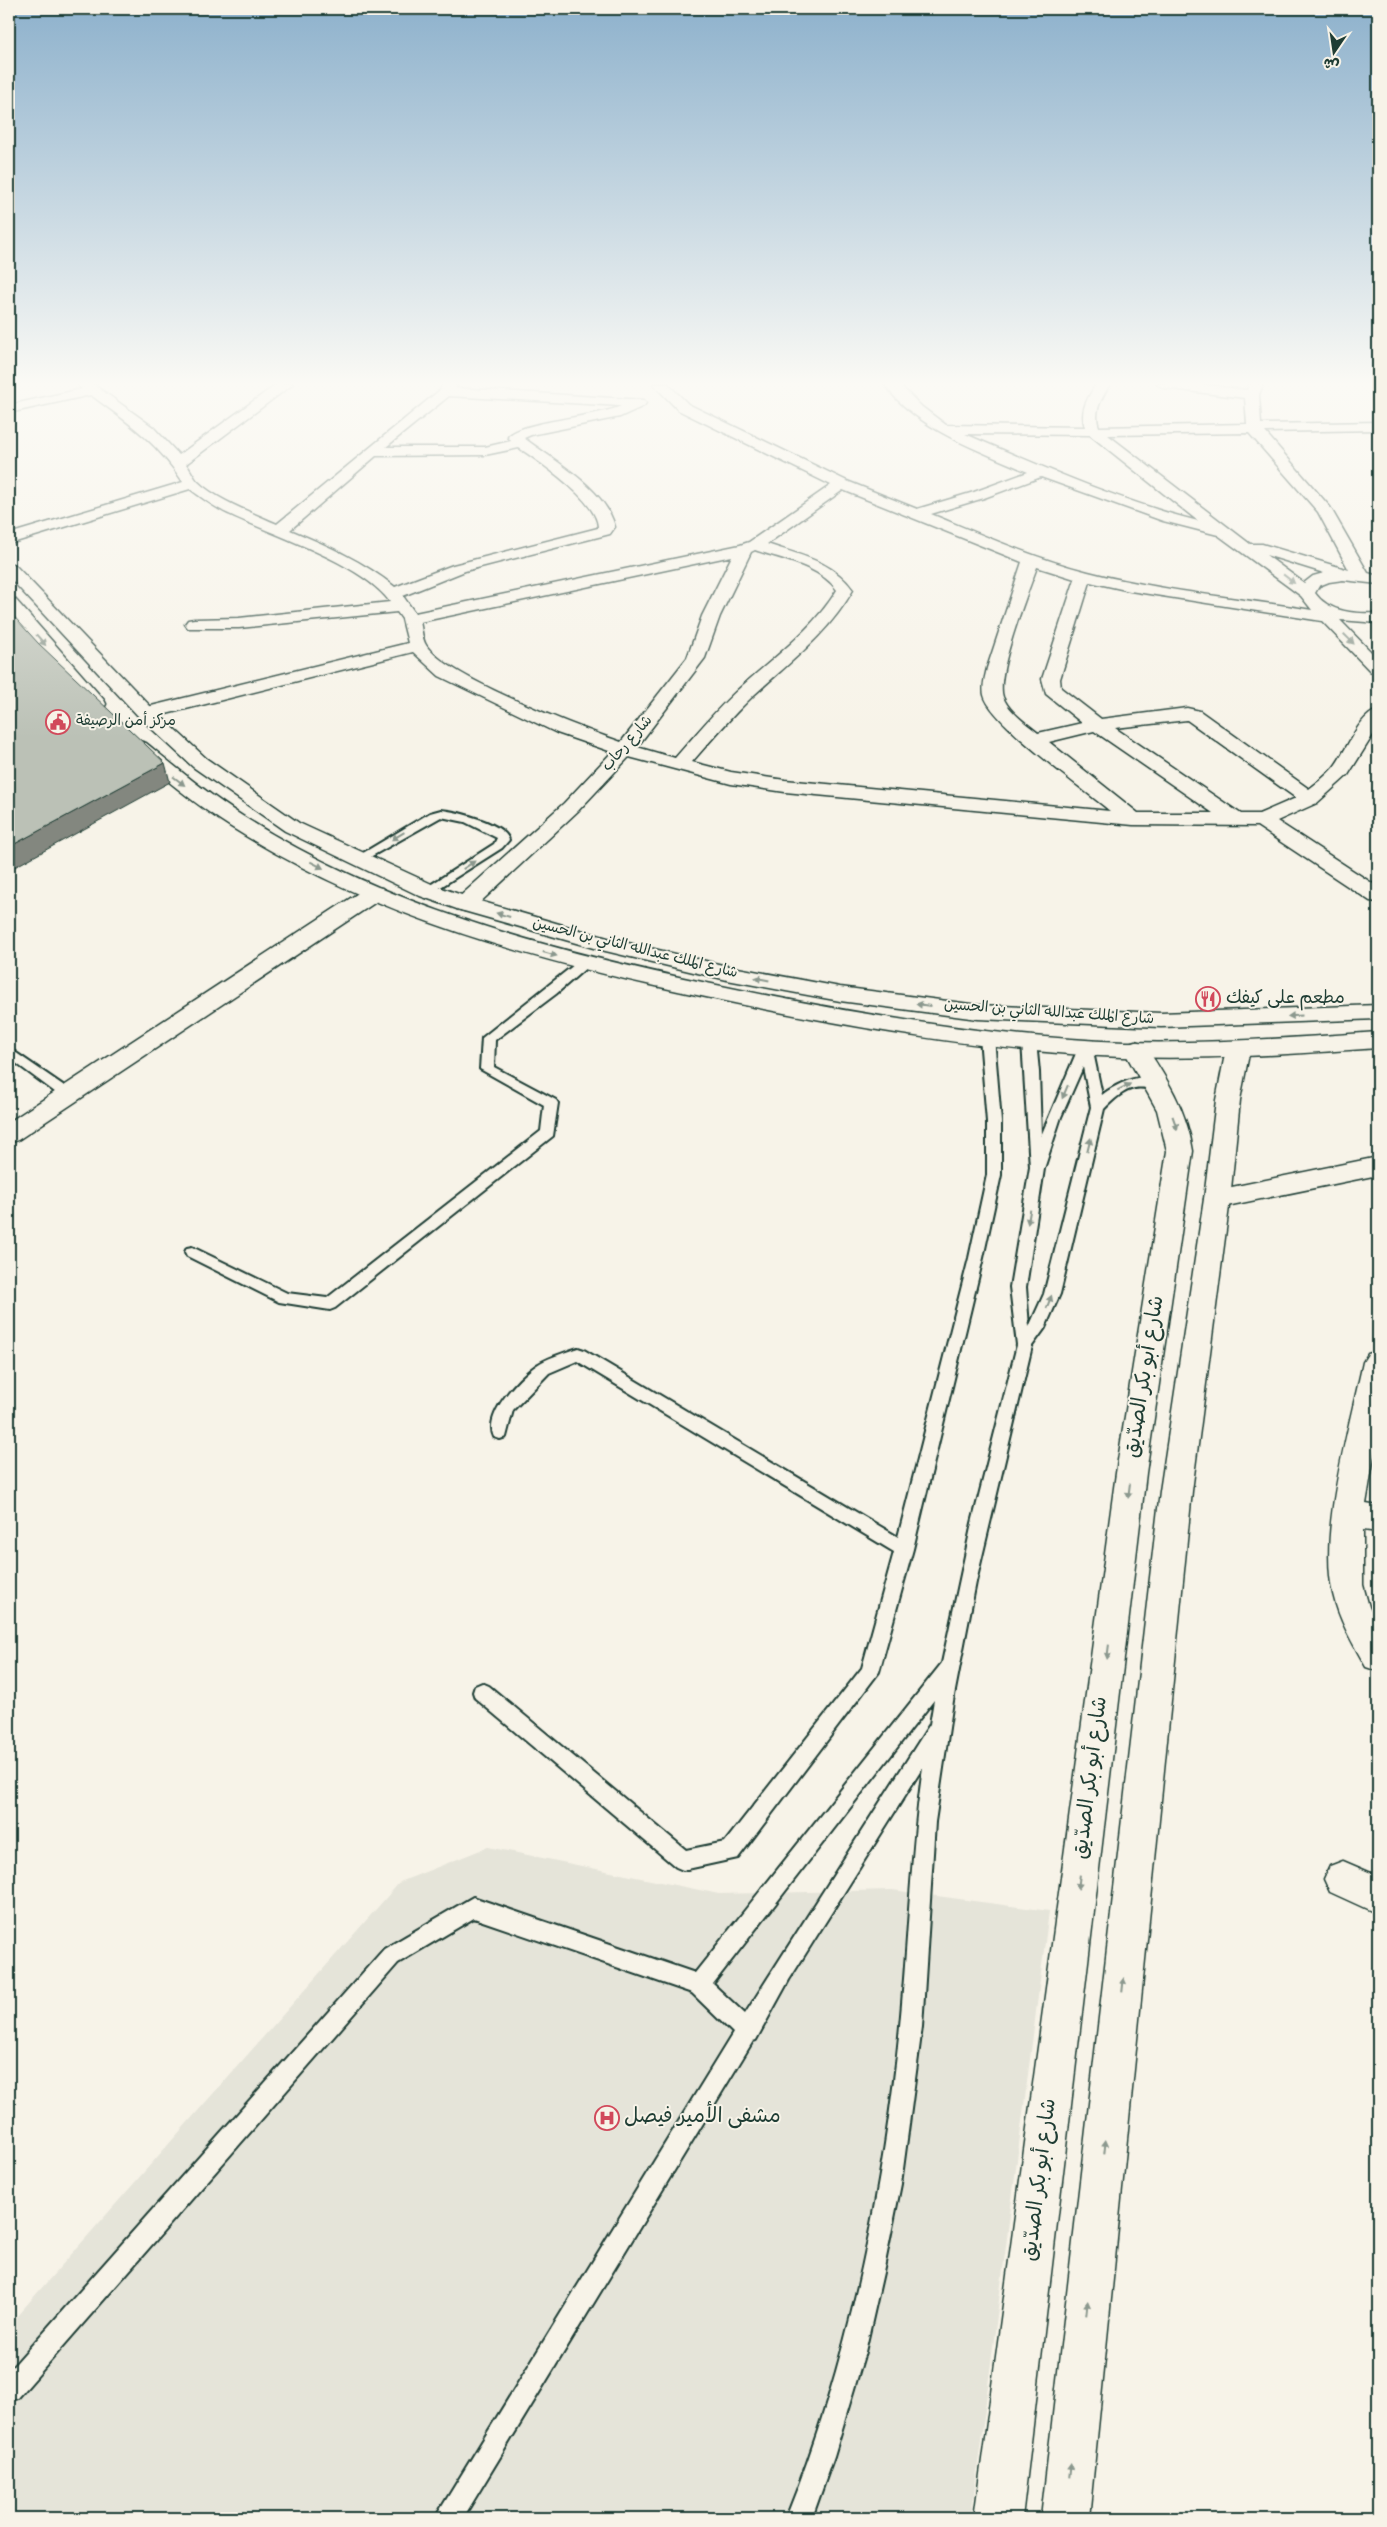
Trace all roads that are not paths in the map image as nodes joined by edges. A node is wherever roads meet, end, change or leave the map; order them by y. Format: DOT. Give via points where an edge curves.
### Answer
graph roads {
  1 [pos="132,502"];
  2 [pos="220,502"];
  3 [pos="314,502"];
  4 [pos="592,502"];
  5 [pos="816,502"];
  6 [pos="886,502"];
  7 [pos="956,502"];
  8 [pos="1124,502"];
  9 [pos="1184,502"];
  10 [pos="1318,502"];
  11 [pos="915,514"];
  12 [pos="1332,524"];
  13 [pos="280,531"];
  14 [pos="1225,532"];
  15 [pos="9,539"];
  16 [pos="1242,543"];
  17 [pos="749,547"];
  18 [pos="1031,560"];
  19 [pos="1320,565"];
  20 [pos="9,568"];
  21 [pos="1084,576"];
  22 [pos="1369,578"];
  23 [pos="1309,590"];
  24 [pos="9,603"];
  25 [pos="1237,604"];
  26 [pos="402,606"];
  27 [pos="1336,614"];
  28 [pos="1378,618"];
  29 [pos="194,624"];
  30 [pos="1378,627"];
  31 [pos="417,646"];
  32 [pos="98,663"];
  33 [pos="1378,670"];
  34 [pos="69,672"];
  35 [pos="146,713"];
  36 [pos="1378,716"];
  37 [pos="1097,725"];
  38 [pos="1035,739"];
  39 [pos="625,750"];
  40 [pos="678,765"];
  41 [pos="1310,799"];
  42 [pos="1133,819"];
  43 [pos="1262,820"];
  44 [pos="1238,821"];
  45 [pos="359,859"];
  46 [pos="428,891"];
  47 [pos="374,893"];
  48 [pos="1378,896"];
  49 [pos="465,904"];
  50 [pos="583,964"];
  51 [pos="1378,1012"];
  52 [pos="1080,1018"];
  53 [pos="987,1037"];
  54 [pos="1378,1040"];
  55 [pos="1029,1041"];
  56 [pos="1085,1047"];
  57 [pos="1238,1048"];
  58 [pos="1135,1049"];
  59 [pos="9,1052"];
  60 [pos="1156,1084"];
  61 [pos="68,1095"];
  62 [pos="1098,1108"];
  63 [pos="9,1134"];
  64 [pos="1378,1166"];
  65 [pos="1037,1169"];
  66 [pos="1217,1199"];
  67 [pos="192,1252"];
  68 [pos="1026,1345"];
  69 [pos="1378,1362"];
  70 [pos="500,1432"];
  71 [pos="1364,1517"];
  72 [pos="904,1549"];
  73 [pos="1378,1656"];
  74 [pos="948,1668"];
  75 [pos="482,1692"];
  76 [pos="938,1726"];
  77 [pos="1343,1879"];
  78 [pos="1378,1896"];
  79 [pos="699,1985"];
  80 [pos="748,2032"];
  81 [pos="9,2389"];
  82 [pos="448,2518"];
  83 [pos="799,2518"];
  84 [pos="998,2518"];
  85 [pos="1064,2518"];
  1 -- 15 [label="street"];
  2 -- 13 [label="street"];
  3 -- 13 [label="street"];
  4 -- 26 [label="street" via="606,520 604,531 459,568"];
  5 -- 17 [label="street"];
  6 -- 11 [label="street"];
  7 -- 11 [label="street"];
  8 -- 14 [label="street" via="1169,518"];
  9 -- 14 [label="street"];
  10 -- 12 [label="street"];
  11 -- 18 [label="street"];
  12 -- 19 [label="street"];
  12 -- 22 [label="street"];
  13 -- 26 [label="street" via="339,557 370,575"];
  14 -- 16 [label="street"];
  16 -- 19 [label="street"];
  16 -- 23 [label="street, one-way"];
  17 -- 26 [label="street"];
  17 -- 39 [label="street, شارع رحاب" via="711,616 696,658"];
  17 -- 40 [label="street" via="812,565 842,582 845,590 813,633 735,703"];
  18 -- 21 [label="street"];
  18 -- 38 [label="street" via="999,654 992,694 1013,722"];
  19 -- 22 [label="street"];
  19 -- 23 [label="street"];
  20 -- 32 [label="street, شارع الملك عبدالله الثاني بن الحسين"];
  21 -- 25 [label="street"];
  21 -- 37 [label="street" via="1051,687 1056,695"];
  22 -- 23 [label="street" via="1332,576"];
  23 -- 25 [label="street"];
  23 -- 27 [label="street"];
  24 -- 34 [label="street, شارع الملك عبدالله الثاني بن الحسين, one-way"];
  25 -- 27 [label="street"];
  26 -- 29 [label="street" via="239,623"];
  26 -- 31 [label="street"];
  27 -- 28 [label="street"];
  27 -- 30 [label="street"];
  27 -- 33 [label="street, one-way"];
  31 -- 35 [label="street"];
  31 -- 39 [label="street" via="445,672 564,729"];
  32 -- 34 [label="street"];
  32 -- 35 [label="street, شارع الملك عبدالله الثاني بن الحسين"];
  34 -- 47 [label="street, شارع الملك عبدالله الثاني بن الحسين, one-way" via="119,729 214,808"];
  35 -- 45 [label="street, شارع الملك عبدالله الثاني بن الحسين" via="200,763 292,827"];
  36 -- 41 [label="street" via="1341,771"];
  37 -- 38 [label="street"];
  37 -- 41 [label="street" via="1180,713 1193,716"];
  37 -- 44 [label="street"];
  38 -- 42 [label="street"];
  39 -- 40 [label="street"];
  39 -- 49 [label="street, شارع رحاب" via="571,807"];
  40 -- 42 [label="street" via="731,778 785,786"];
  41 -- 43 [label="street"];
  42 -- 44 [label="street"];
  43 -- 44 [label="street"];
  43 -- 48 [label="street"];
  45 -- 46 [label="street, شارع الملك عبدالله الثاني بن الحسين"];
  46 -- 45 [label="lane, one-way" via="498,846 502,836 444,812"];
  46 -- 49 [label="street, شارع الملك عبدالله الثاني بن الحسين"];
  47 -- 50 [label="street, شارع الملك عبدالله الثاني بن الحسين, one-way" via="489,937"];
  47 -- 61 [label="street"];
  52 -- 49 [label="street, شارع الملك عبدالله الثاني بن الحسين, one-way" via="978,1012 831,992 727,973 605,944"];
  50 -- 53 [label="street, شارع الملك عبدالله الثاني بن الحسين" via="815,1013"];
  50 -- 67 [label="lane" via="489,1038 487,1069 551,1103 548,1133 330,1304 284,1298"];
  51 -- 52 [label="street, شارع الملك عبدالله الثاني بن الحسين, one-way" via="1225,1019"];
  52 -- 56 [label="street"];
  53 -- 55 [label="street, شارع الملك عبدالله الثاني بن الحسين"];
  53 -- 72 [label="lane" via="994,1122 994,1175"];
  54 -- 57 [label="street, شارع الملك عبدالله الثاني بن الحسين"];
  55 -- 56 [label="street, شارع الملك عبدالله الثاني بن الحسين"];
  55 -- 65 [label="lane" via="1034,1079 1032,1136"];
  56 -- 58 [label="street, شارع الملك عبدالله الثاني بن الحسين"];
  56 -- 62 [label="lane"];
  56 -- 65 [label="lane, one-way" via="1054,1117"];
  57 -- 58 [label="street, شارع الملك عبدالله الثاني بن الحسين"];
  57 -- 66 [label="street" via="1228,1100"];
  58 -- 60 [label="street, شارع أبو بكر الصدّيق"];
  59 -- 61 [label="lane"];
  62 -- 60 [label="lane, one-way" via="1126,1084 1144,1081"];
  60 -- 84 [label="street, شارع أبو بكر الصدّيق, one-way" via="1168,1103 1180,1151 1131,1473"];
  61 -- 63 [label="street"];
  68 -- 62 [label="lane, one-way" via="1052,1294"];
  64 -- 66 [label="street"];
  65 -- 68 [label="lane, one-way" via="1018,1287 1019,1316"];
  85 -- 66 [label="street, one-way" via="1176,1490"];
  68 -- 74 [label="lane" via="972,1554"];
  69 -- 71 [label="street"];
  70 -- 72 [label="lane" via="505,1407 543,1369 578,1354"];
  71 -- 73 [label="street" via="1346,1576 1357,1620"];
  72 -- 75 [label="lane" via="870,1672 731,1852 683,1860"];
  74 -- 76 [label="lane"];
  74 -- 79 [label="lane"];
  76 -- 80 [label="lane"];
  76 -- 83 [label="lane" via="925,1824 908,2054 890,2184 860,2325 816,2477"];
  77 -- 78 [label="street"];
  79 -- 80 [label="lane"];
  79 -- 81 [label="lane" via="473,1907 391,1956"];
  80 -- 82 [label="lane"];
}
